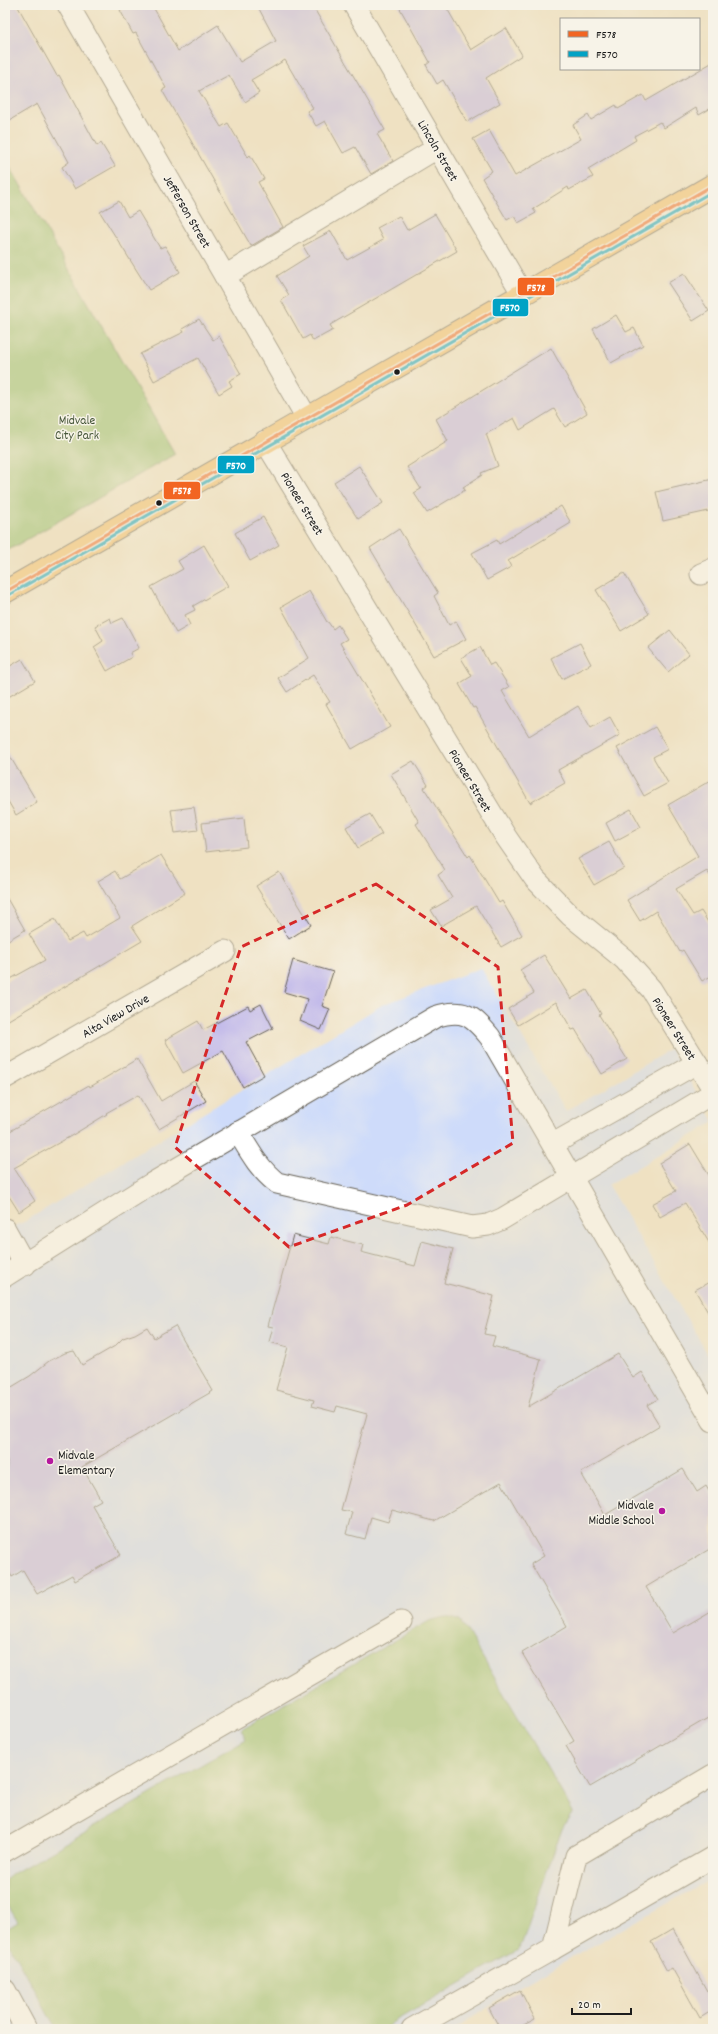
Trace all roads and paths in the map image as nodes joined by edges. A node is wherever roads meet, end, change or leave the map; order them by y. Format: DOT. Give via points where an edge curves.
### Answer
graph roads {
  1 [pos="68,5"];
  2 [pos="354,5"];
  3 [pos="437,148"];
  4 [pos="713,185"];
  5 [pos="225,276"];
  6 [pos="523,295"];
  7 [pos="307,418"];
  8 [pos="266,441"];
  9 [pos="5,592"];
  10 [pos="225,951"];
  11 [pos="697,1063"];
  12 [pos="5,1078"];
  13 [pos="713,1089"];
  14 [pos="713,1093"];
  15 [pos="238,1132"];
  16 [pos="553,1144"];
  17 [pos="572,1176"];
  18 [pos="5,1229"];
  19 [pos="25,1265"];
  20 [pos="5,1276"];
  21 [pos="713,1421"];
  22 [pos="401,1622"];
  23 [pos="713,1775"];
  24 [pos="5,1851"];
  25 [pos="713,1857"];
  26 [pos="553,1949"];
  27 [pos="5,1990"];
  28 [pos="26,2029"];
  29 [pos="412,2029"];
  1 -- 5 [label="street, Jefferson Street"];
  2 -- 3 [label="street, Lincoln Street"];
  3 -- 5 [label="street"];
  3 -- 6 [label="street, Lincoln Street"];
  4 -- 6 [label="main road"];
  5 -- 7 [label="street, Jefferson Street"];
  6 -- 7 [label="main road"];
  7 -- 8 [label="main road"];
  8 -- 9 [label="main road"];
  8 -- 11 [label="street, Pioneer Street" via="514,849 535,879 570,915 624,959 651,989"];
  10 -- 12 [label="street, Alta View Drive"];
  11 -- 13 [label="street, Pioneer Street"];
  11 -- 16 [label="street"];
  14 -- 17 [label="street"];
  15 -- 16 [label="street" via="428,1021 450,1012 466,1014 483,1029"];
  15 -- 17 [label="street" via="256,1162 277,1183 472,1227 488,1225 502,1219"];
  15 -- 19 [label="street"];
  16 -- 17 [label="street"];
  17 -- 21 [label="street"];
  18 -- 19 [label="street"];
  19 -- 20 [label="street"];
  22 -- 24 [label="street"];
  23 -- 26 [label="street" via="576,1856"];
  25 -- 26 [label="street"];
  26 -- 29 [label="street"];
  27 -- 28 [label="street"];
}
